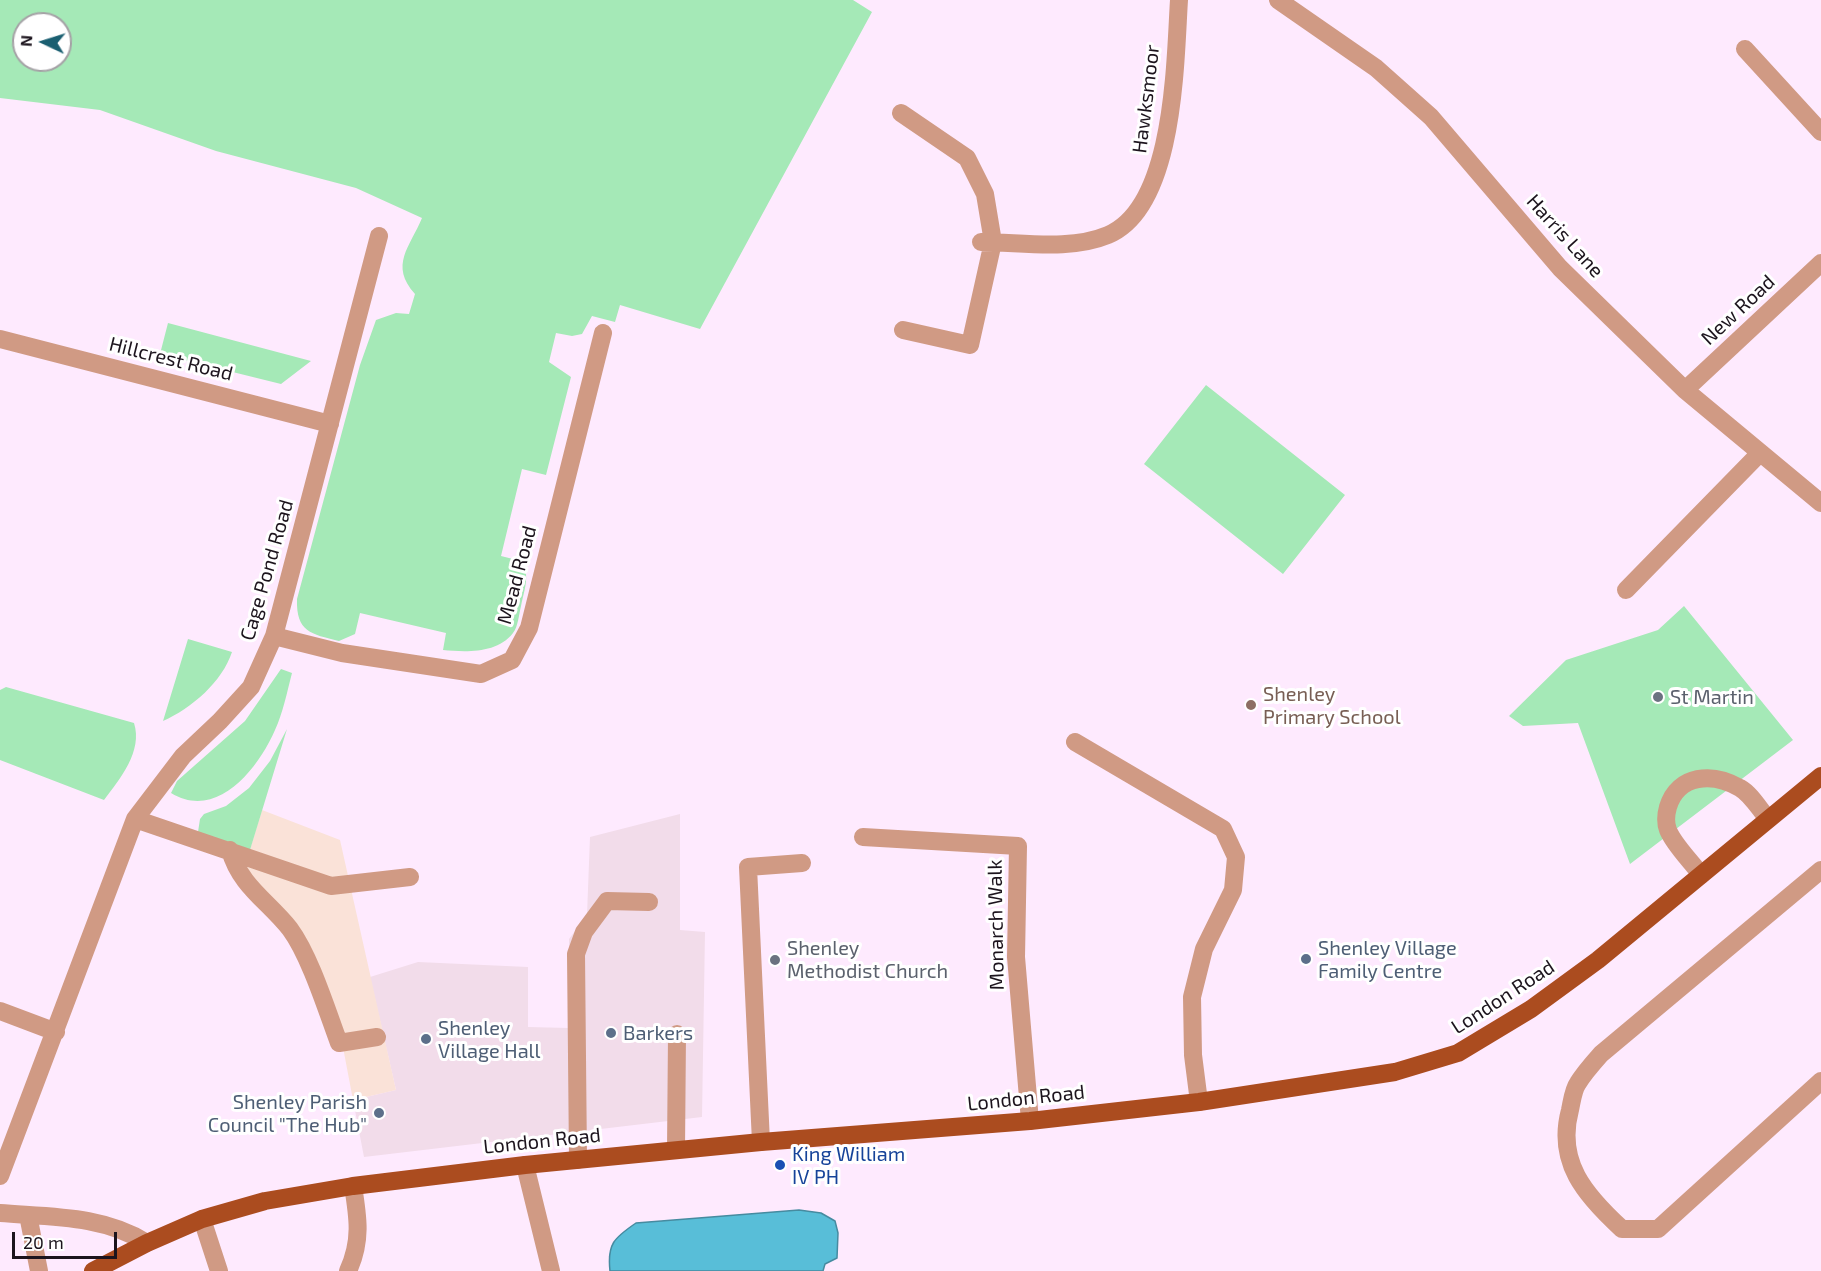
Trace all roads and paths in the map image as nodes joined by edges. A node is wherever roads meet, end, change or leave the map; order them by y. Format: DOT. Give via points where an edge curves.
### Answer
graph roads {
  1 [pos="1179,0"];
  2 [pos="1278,0"];
  3 [pos="1301,6"];
  4 [pos="1745,49"];
  5 [pos="901,113"];
  6 [pos="1821,132"];
  7 [pos="378,236"];
  8 [pos="987,242"];
  9 [pos="1821,263"];
  10 [pos="903,330"];
  11 [pos="603,333"];
  12 [pos="0,339"];
  13 [pos="1685,390"];
  14 [pos="330,424"];
  15 [pos="1760,453"];
  16 [pos="1821,503"];
  17 [pos="1626,590"];
  18 [pos="274,636"];
  19 [pos="1075,742"];
  20 [pos="1821,776"];
  21 [pos="135,819"];
  22 [pos="1768,819"];
  23 [pos="863,837"];
  24 [pos="230,850"];
  25 [pos="802,863"];
  26 [pos="1821,870"];
  27 [pos="1701,875"];
  28 [pos="410,877"];
  29 [pos="649,902"];
  30 [pos="0,1011"];
  31 [pos="56,1032"];
  32 [pos="677,1034"];
  33 [pos="377,1036"];
  34 [pos="1821,1081"];
  35 [pos="1199,1102"];
  36 [pos="1030,1121"];
  37 [pos="760,1142"];
  38 [pos="676,1150"];
  39 [pos="578,1160"];
  40 [pos="525,1165"];
  41 [pos="0,1176"];
  42 [pos="353,1186"];
  43 [pos="0,1213"];
  44 [pos="28,1215"];
  45 [pos="202,1219"];
  46 [pos="147,1243"];
  47 [pos="39,1271"];
  48 [pos="93,1271"];
  49 [pos="219,1271"];
  50 [pos="348,1271"];
  51 [pos="551,1271"];
  1 -- 8 [label="street, Hawksmoor" via="1173,95 1160,165 1143,208 1110,235 1077,243"];
  2 -- 3 [label="street, Harris Lane"];
  3 -- 13 [label="street, Harris Lane" via="1431,117 1560,268"];
  4 -- 6 [label="street"];
  5 -- 8 [label="street" via="967,158 985,194"];
  7 -- 14 [label="street, Cage Pond Road"];
  8 -- 10 [label="street" via="970,345"];
  9 -- 13 [label="street, New Road"];
  11 -- 18 [label="street, Mead Road" via="529,628 512,660 481,674 342,653"];
  12 -- 14 [label="street, Hillcrest Road"];
  13 -- 15 [label="street, Harris Lane"];
  14 -- 18 [label="street, Cage Pond Road"];
  15 -- 16 [label="street, Harris Lane"];
  15 -- 17 [label="street"];
  18 -- 21 [label="street, Cage Pond Road" via="251,687 183,756"];
  19 -- 35 [label="street" via="1222,829 1236,857 1233,890 1204,949 1192,997"];
  20 -- 22 [label="main road, London Road"];
  21 -- 24 [label="street"];
  21 -- 31 [label="street, Cage Pond Road"];
  22 -- 27 [label="main road, London Road"];
  22 -- 27 [label="street" via="1741,788 1710,777 1695,778 1681,785 1671,797 1665,815 1668,830"];
  23 -- 36 [label="street, Monarch Walk" via="1018,846 1016,957"];
  24 -- 28 [label="street" via="331,886"];
  24 -- 33 [label="street" via="235,870 290,930 339,1043"];
  25 -- 37 [label="street" via="748,867"];
  26 -- 34 [label="street" via="1601,1054 1577,1085 1567,1119 1565,1145 1573,1173 1623,1229 1658,1229"];
  27 -- 35 [label="main road, London Road" via="1598,960 1531,1009 1458,1053 1395,1072"];
  29 -- 39 [label="street" via="607,901 584,932 576,954"];
  30 -- 31 [label="street"];
  31 -- 41 [label="street, Cage Pond Road"];
  32 -- 38 [label="street"];
  35 -- 36 [label="main road, London Road"];
  36 -- 37 [label="main road, London Road"];
  37 -- 38 [label="main road, London Road"];
  38 -- 39 [label="main road, London Road"];
  39 -- 40 [label="main road, London Road"];
  40 -- 42 [label="main road, London Road"];
  40 -- 51 [label="street"];
  42 -- 45 [label="main road, London Road" via="265,1201"];
  42 -- 50 [label="street" via="360,1232"];
  43 -- 44 [label="street"];
  44 -- 46 [label="street" via="94,1221 127,1230"];
  44 -- 47 [label="street"];
  45 -- 46 [label="main road, London Road"];
  45 -- 49 [label="street"];
  46 -- 48 [label="main road, London Road"];
}
